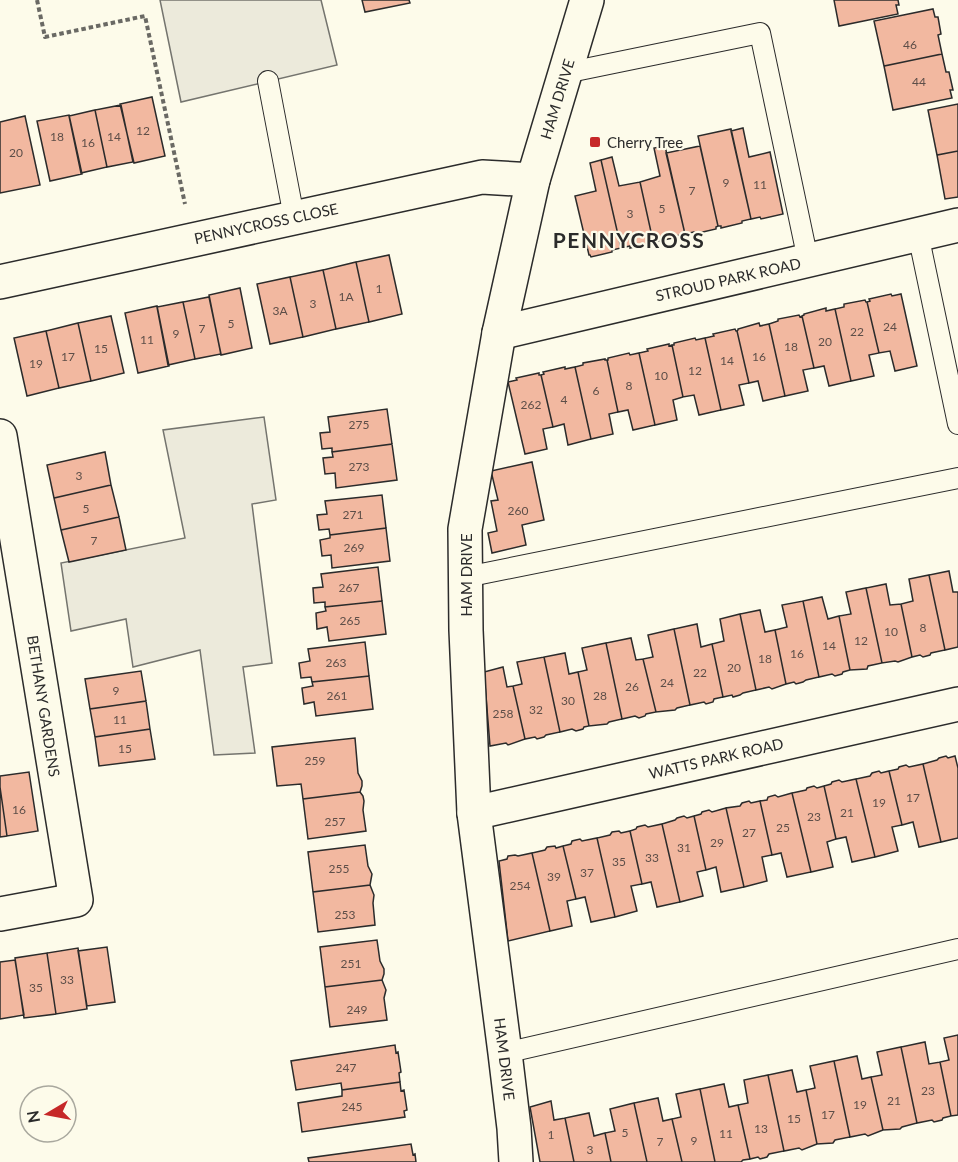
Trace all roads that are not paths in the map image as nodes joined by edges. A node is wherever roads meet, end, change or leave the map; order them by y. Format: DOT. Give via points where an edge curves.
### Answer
graph roads {
  1 [pos="587,0"];
  2 [pos="565,73"];
  3 [pos="268,81"];
  4 [pos="533,180"];
  5 [pos="294,217"];
  6 [pos="958,225"];
  7 [pos="918,234"];
  8 [pos="808,260"];
  9 [pos="0,282"];
  10 [pos="499,333"];
  11 [pos="958,424"];
  12 [pos="0,436"];
  13 [pos="958,478"];
  14 [pos="466,577"];
  15 [pos="958,704"];
  16 [pos="474,813"];
  17 [pos="0,914"];
  18 [pos="958,949"];
  19 [pos="505,1053"];
  20 [pos="516,1162"];
  1 -- 2 [label="street, HAM DRIVE"];
  2 -- 4 [label="street, HAM DRIVE"];
  2 -- 8 [label="lane" via="760,33"];
  3 -- 5 [label="lane"];
  4 -- 5 [label="street, PENNYCROSS CLOSE" via="482,177"];
  4 -- 10 [label="street, HAM DRIVE"];
  5 -- 9 [label="street, PENNYCROSS CLOSE"];
  6 -- 7 [label="street, STROUD PARK ROAD"];
  7 -- 8 [label="street, STROUD PARK ROAD"];
  7 -- 11 [label="lane"];
  8 -- 10 [label="street, STROUD PARK ROAD"];
  10 -- 14 [label="street, HAM DRIVE" via="465,528"];
  12 -- 17 [label="street, BETHANY GARDENS" via="76,900"];
  13 -- 14 [label="lane"];
  14 -- 16 [label="street, HAM DRIVE"];
  15 -- 16 [label="street, WATTS PARK ROAD"];
  16 -- 19 [label="street, HAM DRIVE"];
  18 -- 19 [label="lane"];
  19 -- 20 [label="street, HAM DRIVE"];
}
